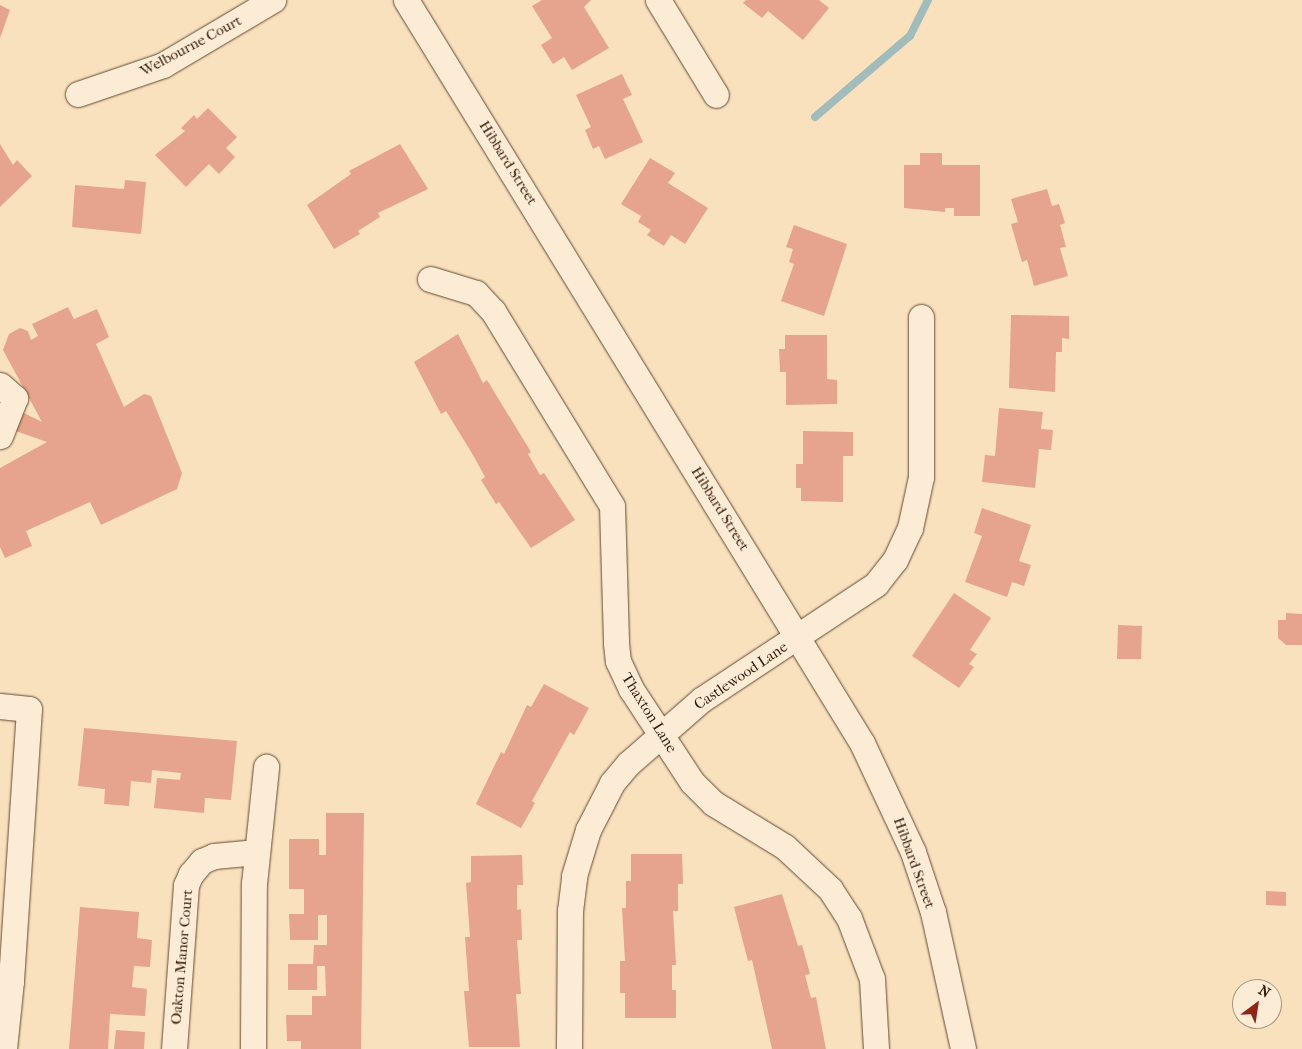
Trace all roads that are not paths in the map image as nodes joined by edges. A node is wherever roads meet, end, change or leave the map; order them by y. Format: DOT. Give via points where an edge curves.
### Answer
graph roads {
  1 [pos="273,0"];
  2 [pos="406,0"];
  3 [pos="658,0"];
  4 [pos="78,94"];
  5 [pos="716,95"];
  6 [pos="430,279"];
  7 [pos="921,318"];
  8 [pos="0,385"];
  9 [pos="0,436"];
  10 [pos="799,637"];
  11 [pos="0,706"];
  12 [pos="661,734"];
  13 [pos="266,767"];
  14 [pos="257,852"];
  15 [pos="5,981"];
  16 [pos="4,1049"];
  17 [pos="174,1049"];
  18 [pos="253,1049"];
  19 [pos="569,1049"];
  20 [pos="876,1049"];
  21 [pos="963,1049"];
  1 -- 4 [label="street, Welbourne Court" via="163,65"];
  2 -- 10 [label="street, Hibbard Street"];
  3 -- 5 [label="street"];
  6 -- 12 [label="street, Thaxton Lane" via="476,294 493,311 612,506 618,661 631,689"];
  7 -- 10 [label="street, Castlewood Lane" via="921,477 910,528 895,560 876,584"];
  8 -- 9 [label="street" via="14,398"];
  10 -- 12 [label="street, Castlewood Lane" via="701,700"];
  10 -- 21 [label="street, Hibbard Street" via="862,743 912,852 949,972"];
  11 -- 15 [label="street" via="28,709"];
  12 -- 19 [label="street, Castlewood Lane" via="612,783 588,830 574,876 570,911"];
  12 -- 20 [label="street, Thaxton Lane" via="692,782 712,803 785,847 830,889 852,925 872,979"];
  13 -- 14 [label="street"];
  14 -- 17 [label="street, Oakton Manor Court" via="214,856 202,861 186,885"];
  14 -- 18 [label="street"];
  15 -- 16 [label="street"];
}
